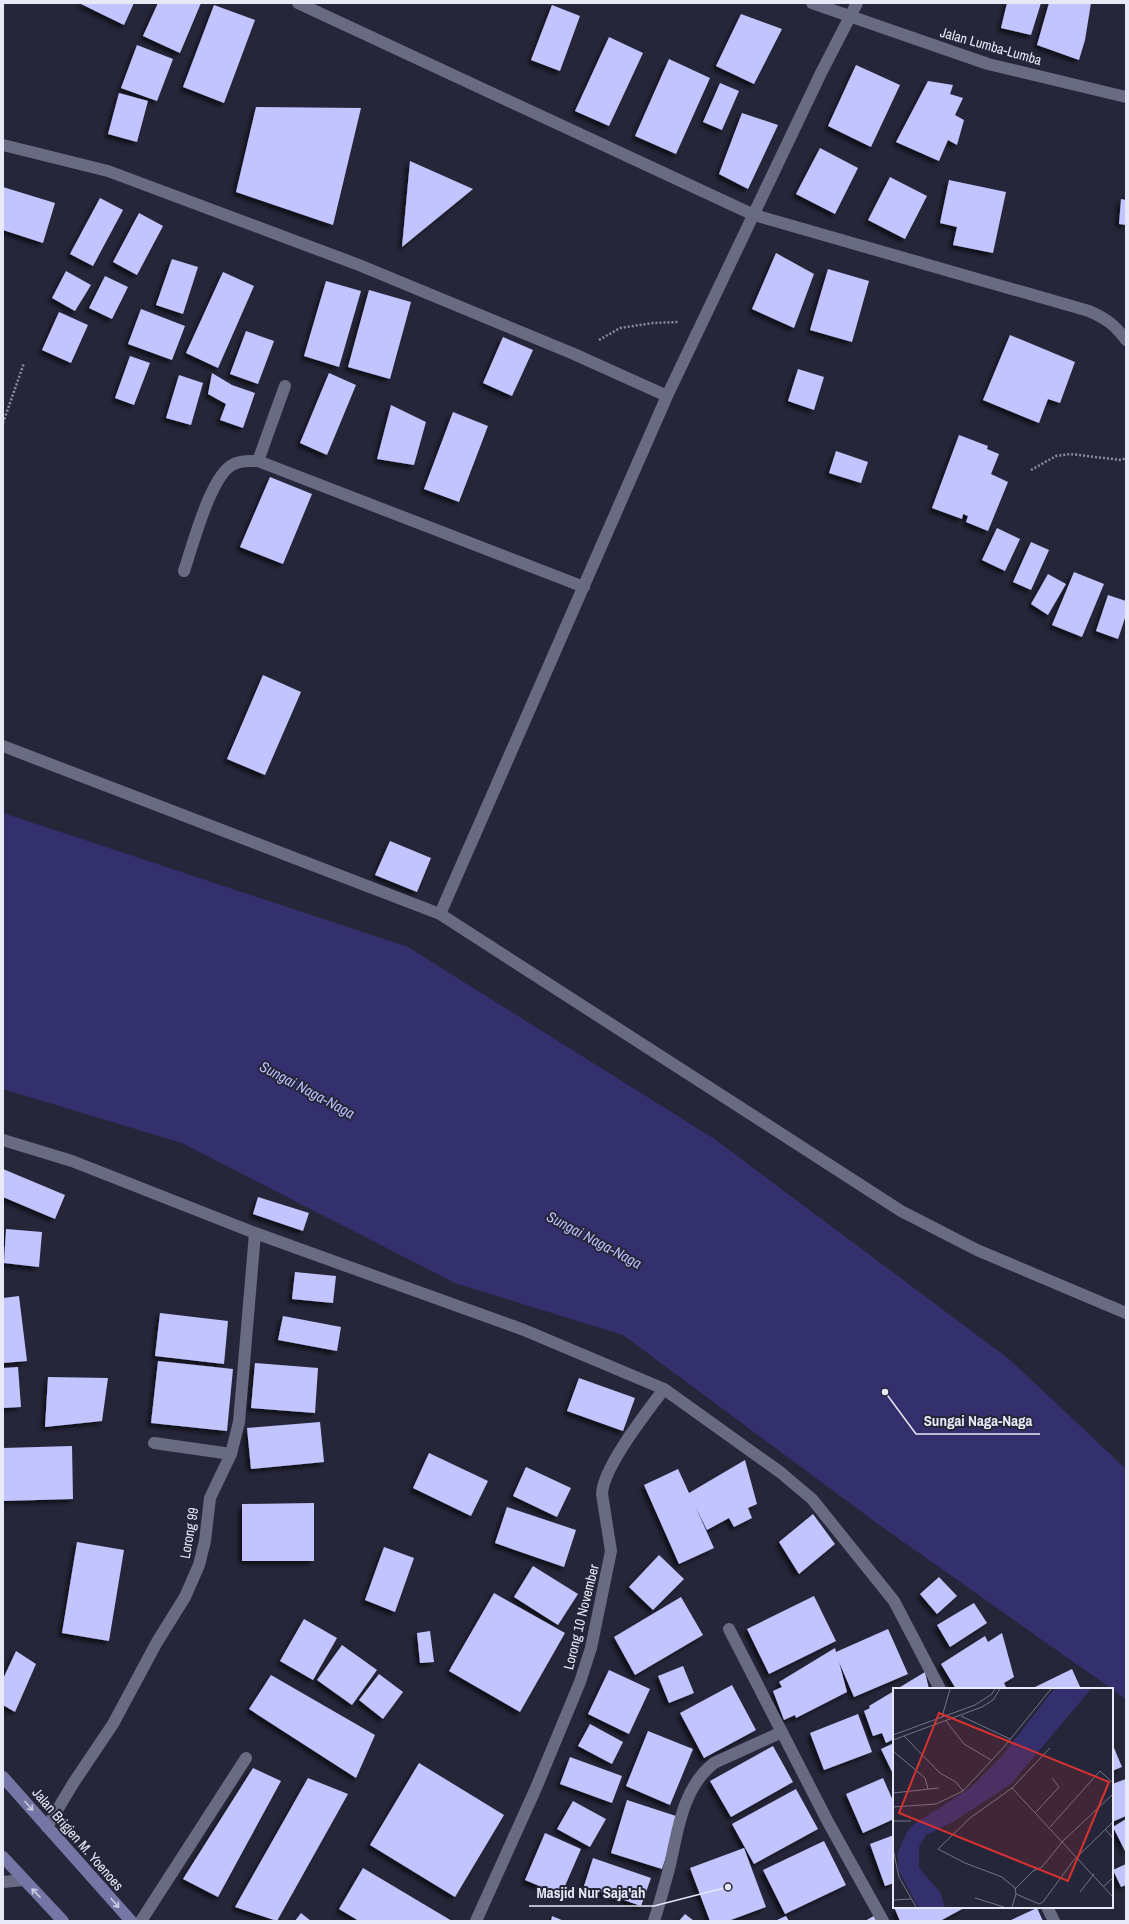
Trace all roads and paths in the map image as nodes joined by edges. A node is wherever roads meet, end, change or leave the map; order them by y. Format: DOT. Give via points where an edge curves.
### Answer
graph roads {
  1 [pos="298,3"];
  2 [pos="812,3"];
  3 [pos="858,3"];
  4 [pos="851,17"];
  5 [pos="1126,97"];
  6 [pos="3,145"];
  7 [pos="754,215"];
  8 [pos="702,321"];
  9 [pos="1126,340"];
  10 [pos="574,354"];
  11 [pos="24,363"];
  12 [pos="285,386"];
  13 [pos="667,396"];
  14 [pos="3,423"];
  15 [pos="1126,458"];
  16 [pos="258,461"];
  17 [pos="1031,470"];
  18 [pos="184,572"];
  19 [pos="584,587"];
  20 [pos="3,746"];
  21 [pos="440,914"];
  22 [pos="3,1140"];
  23 [pos="255,1233"];
  24 [pos="1126,1312"];
  25 [pos="664,1389"];
  26 [pos="154,1443"];
  27 [pos="231,1454"];
  28 [pos="729,1629"];
  29 [pos="939,1688"];
  30 [pos="782,1732"];
  31 [pos="246,1758"];
  32 [pos="3,1777"];
  33 [pos="47,1827"];
  34 [pos="3,1857"];
  35 [pos="24,1880"];
  36 [pos="3,1882"];
  37 [pos="1048,1908"];
  38 [pos="63,1921"];
  39 [pos="131,1921"];
  40 [pos="141,1921"];
  41 [pos="476,1921"];
  42 [pos="654,1921"];
  43 [pos="883,1921"];
  44 [pos="1054,1921"];
  1 -- 7 [label="street"];
  2 -- 4 [label="street, Jalan Lumba-Lumba"];
  3 -- 4 [label="street"];
  4 -- 5 [label="street, Jalan Lumba-Lumba" via="988,64"];
  4 -- 7 [label="street" via="821,73"];
  6 -- 10 [label="street" via="108,171 359,265"];
  7 -- 8 [label="street"];
  7 -- 9 [label="street" via="1089,311 1116,326"];
  8 -- 10 [label="path" via="653,323 620,328"];
  8 -- 13 [label="street"];
  10 -- 13 [label="street"];
  11 -- 14 [label="path"];
  12 -- 16 [label="street"];
  13 -- 19 [label="street"];
  15 -- 17 [label="path" via="1121,460 1070,454 1056,456"];
  16 -- 18 [label="street" via="246,460 232,464 219,478 209,499"];
  16 -- 19 [label="street"];
  19 -- 21 [label="street"];
  20 -- 21 [label="street"];
  21 -- 24 [label="street" via="901,1211 977,1250"];
  22 -- 23 [label="street" via="72,1161"];
  23 -- 25 [label="street" via="524,1330"];
  23 -- 27 [label="street, Lorong 99" via="239,1422"];
  25 -- 29 [label="street" via="780,1472 812,1500 894,1601"];
  25 -- 41 [label="street, Lorong 10 November" via="634,1430 602,1486 611,1551 591,1648 580,1682 536,1788"];
  26 -- 27 [label="street"];
  27 -- 33 [label="street, Lorong 99" via="210,1498 205,1541 199,1565 185,1598 157,1642 113,1724"];
  28 -- 30 [label="street"];
  30 -- 42 [label="street" via="714,1763 694,1785 683,1809"];
  30 -- 43 [label="street"];
  31 -- 40 [label="street"];
  32 -- 33 [label="main road, Jalan Brigjen M. Yoenoes, one-way"];
  33 -- 39 [label="main road, Jalan Brigjen M. Yoenoes, one-way"];
  34 -- 35 [label="main road"];
  35 -- 36 [label="street"];
  38 -- 35 [label="main road, one-way"];
  37 -- 44 [label="street"];
}
